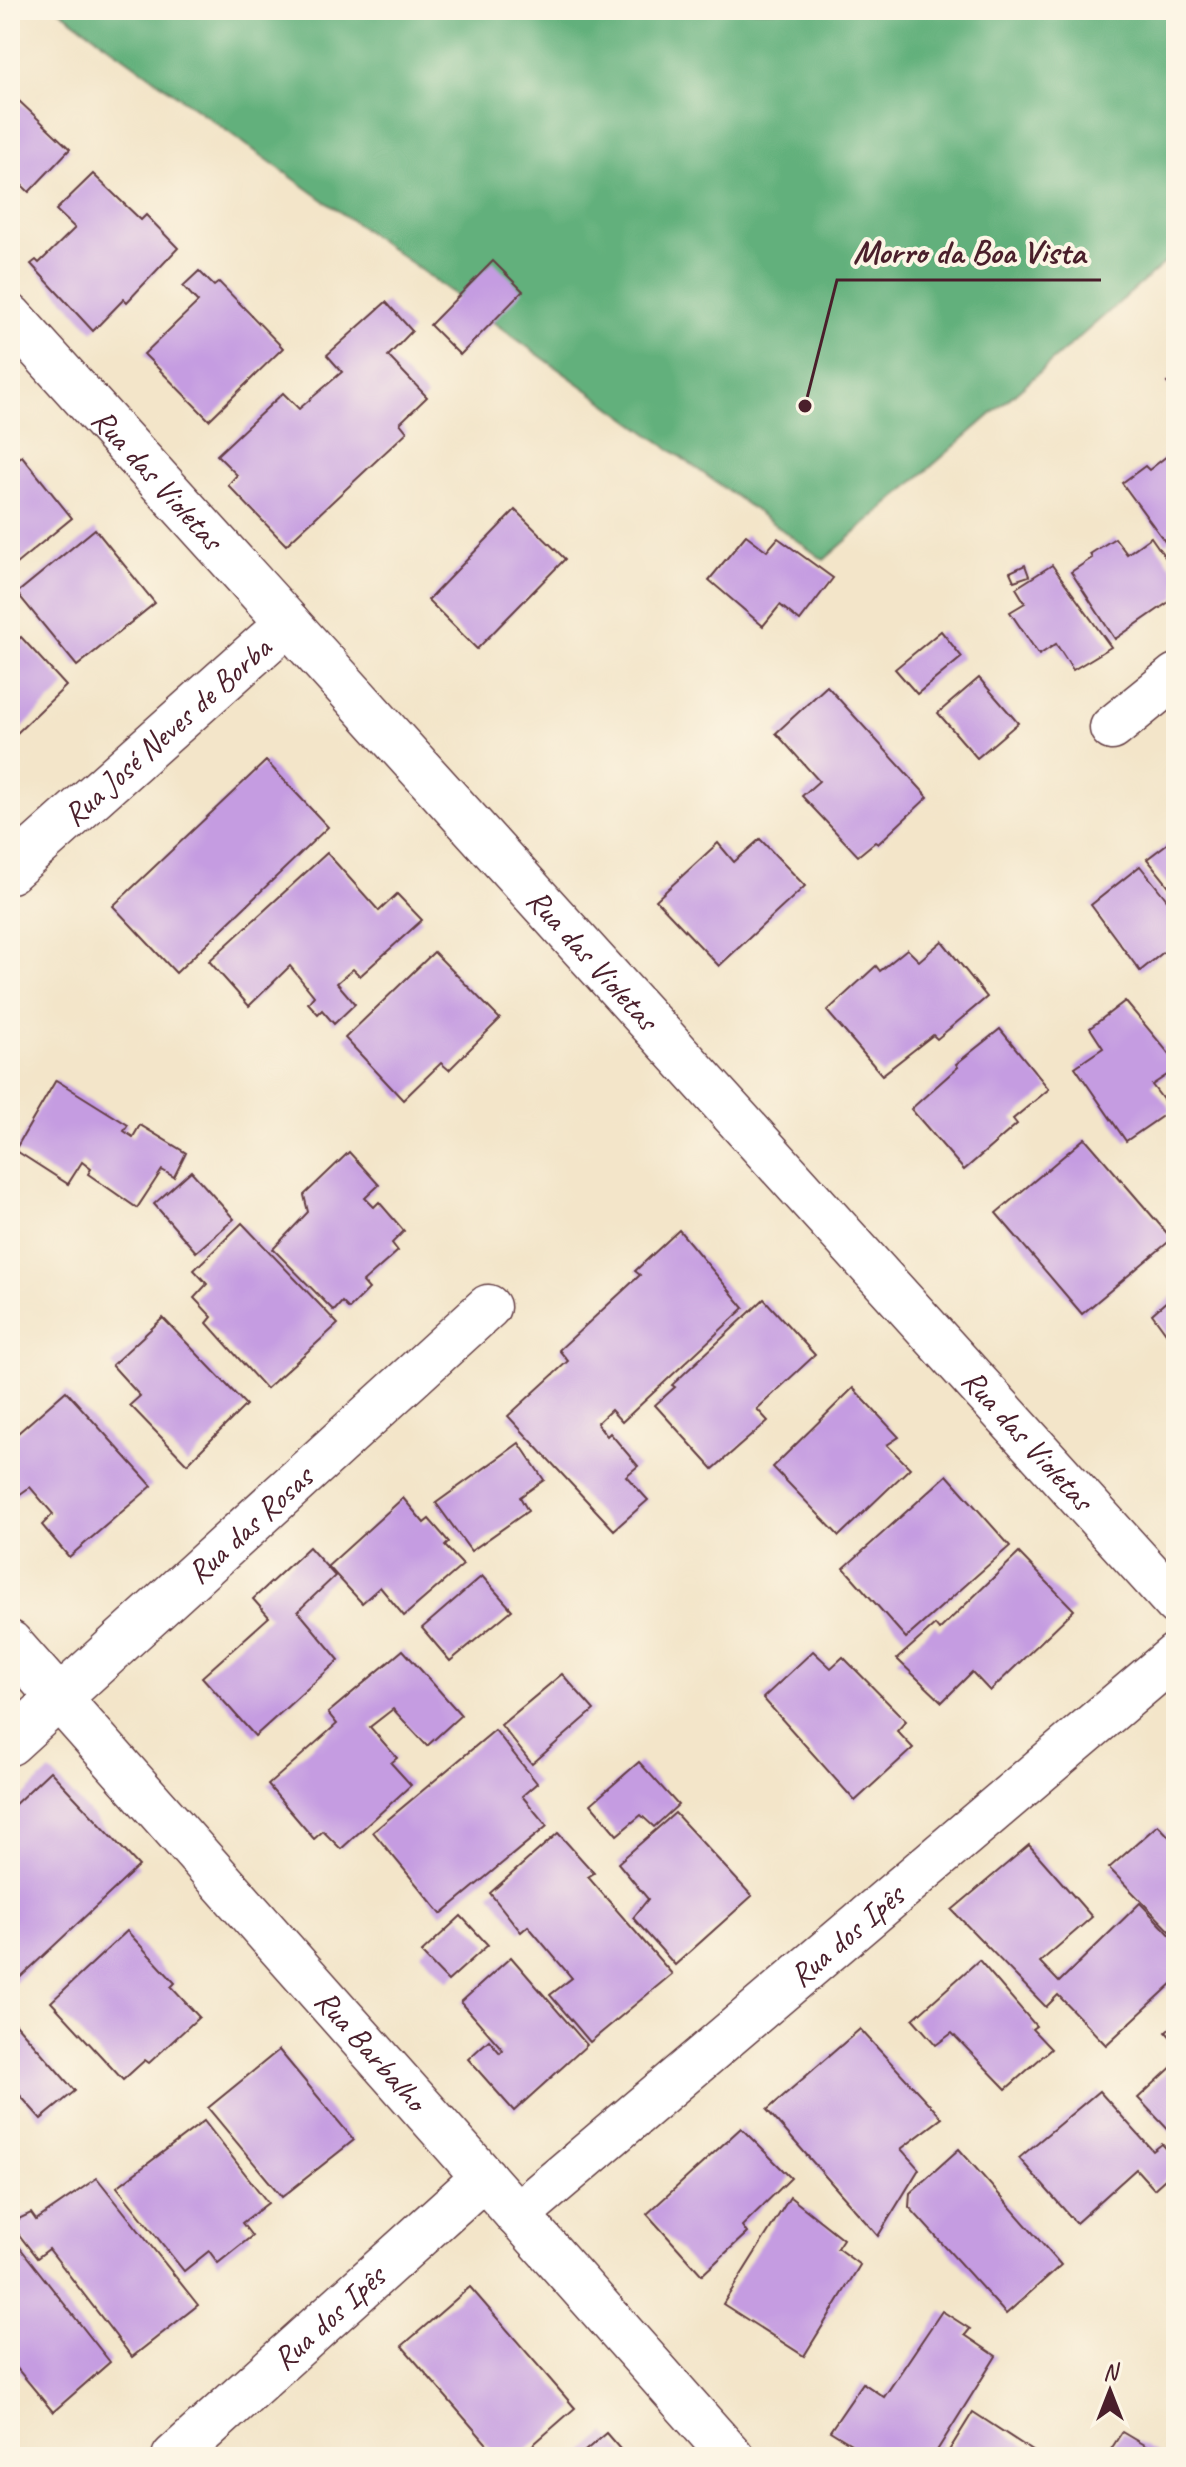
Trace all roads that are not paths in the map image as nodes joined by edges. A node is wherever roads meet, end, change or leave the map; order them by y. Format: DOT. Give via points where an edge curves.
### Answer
graph roads {
  1 [pos="10,316"];
  2 [pos="288,623"];
  3 [pos="1176,676"];
  4 [pos="1112,728"];
  5 [pos="10,871"];
  6 [pos="488,1307"];
  7 [pos="1176,1603"];
  8 [pos="10,1643"];
  9 [pos="1176,1655"];
  10 [pos="59,1698"];
  11 [pos="10,1743"];
  12 [pos="484,2177"];
  13 [pos="517,2215"];
  14 [pos="174,2457"];
  15 [pos="732,2457"];
  1 -- 2 [label="street, Rua das Violetas"];
  2 -- 5 [label="street, Rua José Neves de Borba"];
  2 -- 7 [label="street, Rua das Violetas"];
  3 -- 4 [label="street"];
  6 -- 10 [label="street, Rua das Rosas"];
  8 -- 10 [label="street, Rua Barbalho"];
  9 -- 13 [label="street, Rua dos Ipês"];
  10 -- 11 [label="street, Rua das Rosas"];
  10 -- 12 [label="street, Rua Barbalho"];
  12 -- 13 [label="street, Rua Barbalho"];
  12 -- 14 [label="street, Rua dos Ipês"];
  13 -- 15 [label="street, Rua Barbalho"];
}
